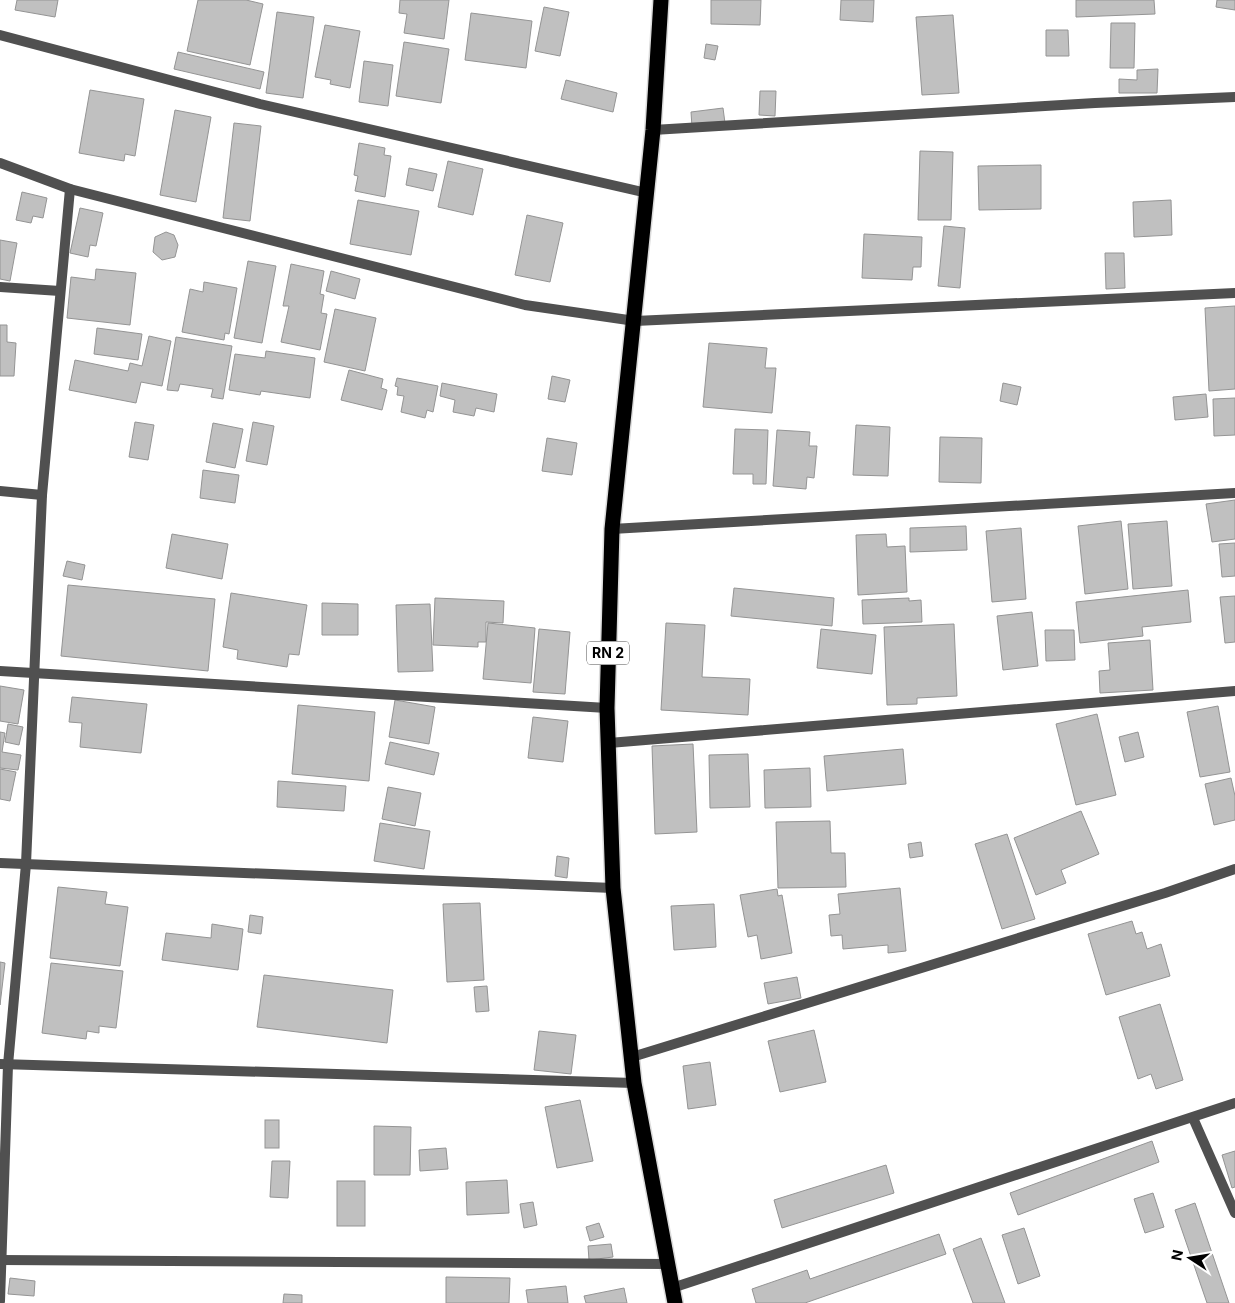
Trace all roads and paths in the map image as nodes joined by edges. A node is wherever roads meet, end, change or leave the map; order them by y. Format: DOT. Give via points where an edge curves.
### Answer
graph roads {
  1 [pos="661,0"];
  2 [pos="0,36"];
  3 [pos="1235,97"];
  4 [pos="653,130"];
  5 [pos="0,163"];
  6 [pos="70,189"];
  7 [pos="647,192"];
  8 [pos="0,287"];
  9 [pos="60,291"];
  10 [pos="1235,293"];
  11 [pos="635,321"];
  12 [pos="0,491"];
  13 [pos="1235,493"];
  14 [pos="42,495"];
  15 [pos="612,529"];
  16 [pos="0,671"];
  17 [pos="34,672"];
  18 [pos="1235,692"];
  19 [pos="608,708"];
  20 [pos="609,743"];
  21 [pos="0,863"];
  22 [pos="26,864"];
  23 [pos="1235,869"];
  24 [pos="614,888"];
  25 [pos="632,1057"];
  26 [pos="4,1064"];
  27 [pos="634,1083"];
  28 [pos="1235,1103"];
  29 [pos="1193,1118"];
  30 [pos="1235,1213"];
  31 [pos="1,1260"];
  32 [pos="667,1264"];
  33 [pos="673,1296"];
  34 [pos="0,1301"];
  1 -- 4 [label="highway, RN 2"];
  2 -- 7 [label="street" via="260,104"];
  3 -- 4 [label="street"];
  4 -- 7 [label="highway, RN 2"];
  5 -- 6 [label="street"];
  6 -- 9 [label="street"];
  6 -- 11 [label="street" via="525,305"];
  7 -- 11 [label="highway, RN 2"];
  8 -- 9 [label="street"];
  9 -- 14 [label="street"];
  10 -- 11 [label="street"];
  11 -- 15 [label="highway, RN 2"];
  12 -- 14 [label="street"];
  13 -- 15 [label="street"];
  14 -- 17 [label="street"];
  15 -- 19 [label="highway, RN 2"];
  16 -- 17 [label="street"];
  17 -- 19 [label="street"];
  17 -- 22 [label="street"];
  18 -- 20 [label="street"];
  19 -- 20 [label="highway, RN 2"];
  20 -- 24 [label="highway, RN 2"];
  21 -- 22 [label="street"];
  22 -- 24 [label="street"];
  22 -- 26 [label="street"];
  23 -- 25 [label="street"];
  24 -- 25 [label="highway, RN 2"];
  25 -- 27 [label="highway, RN 2"];
  26 -- 27 [label="street"];
  26 -- 31 [label="street"];
  27 -- 32 [label="highway, RN 2"];
  28 -- 29 [label="street"];
  29 -- 30 [label="street"];
  29 -- 33 [label="street"];
  31 -- 32 [label="street"];
  31 -- 34 [label="street"];
  32 -- 33 [label="highway, RN 2"];
}
